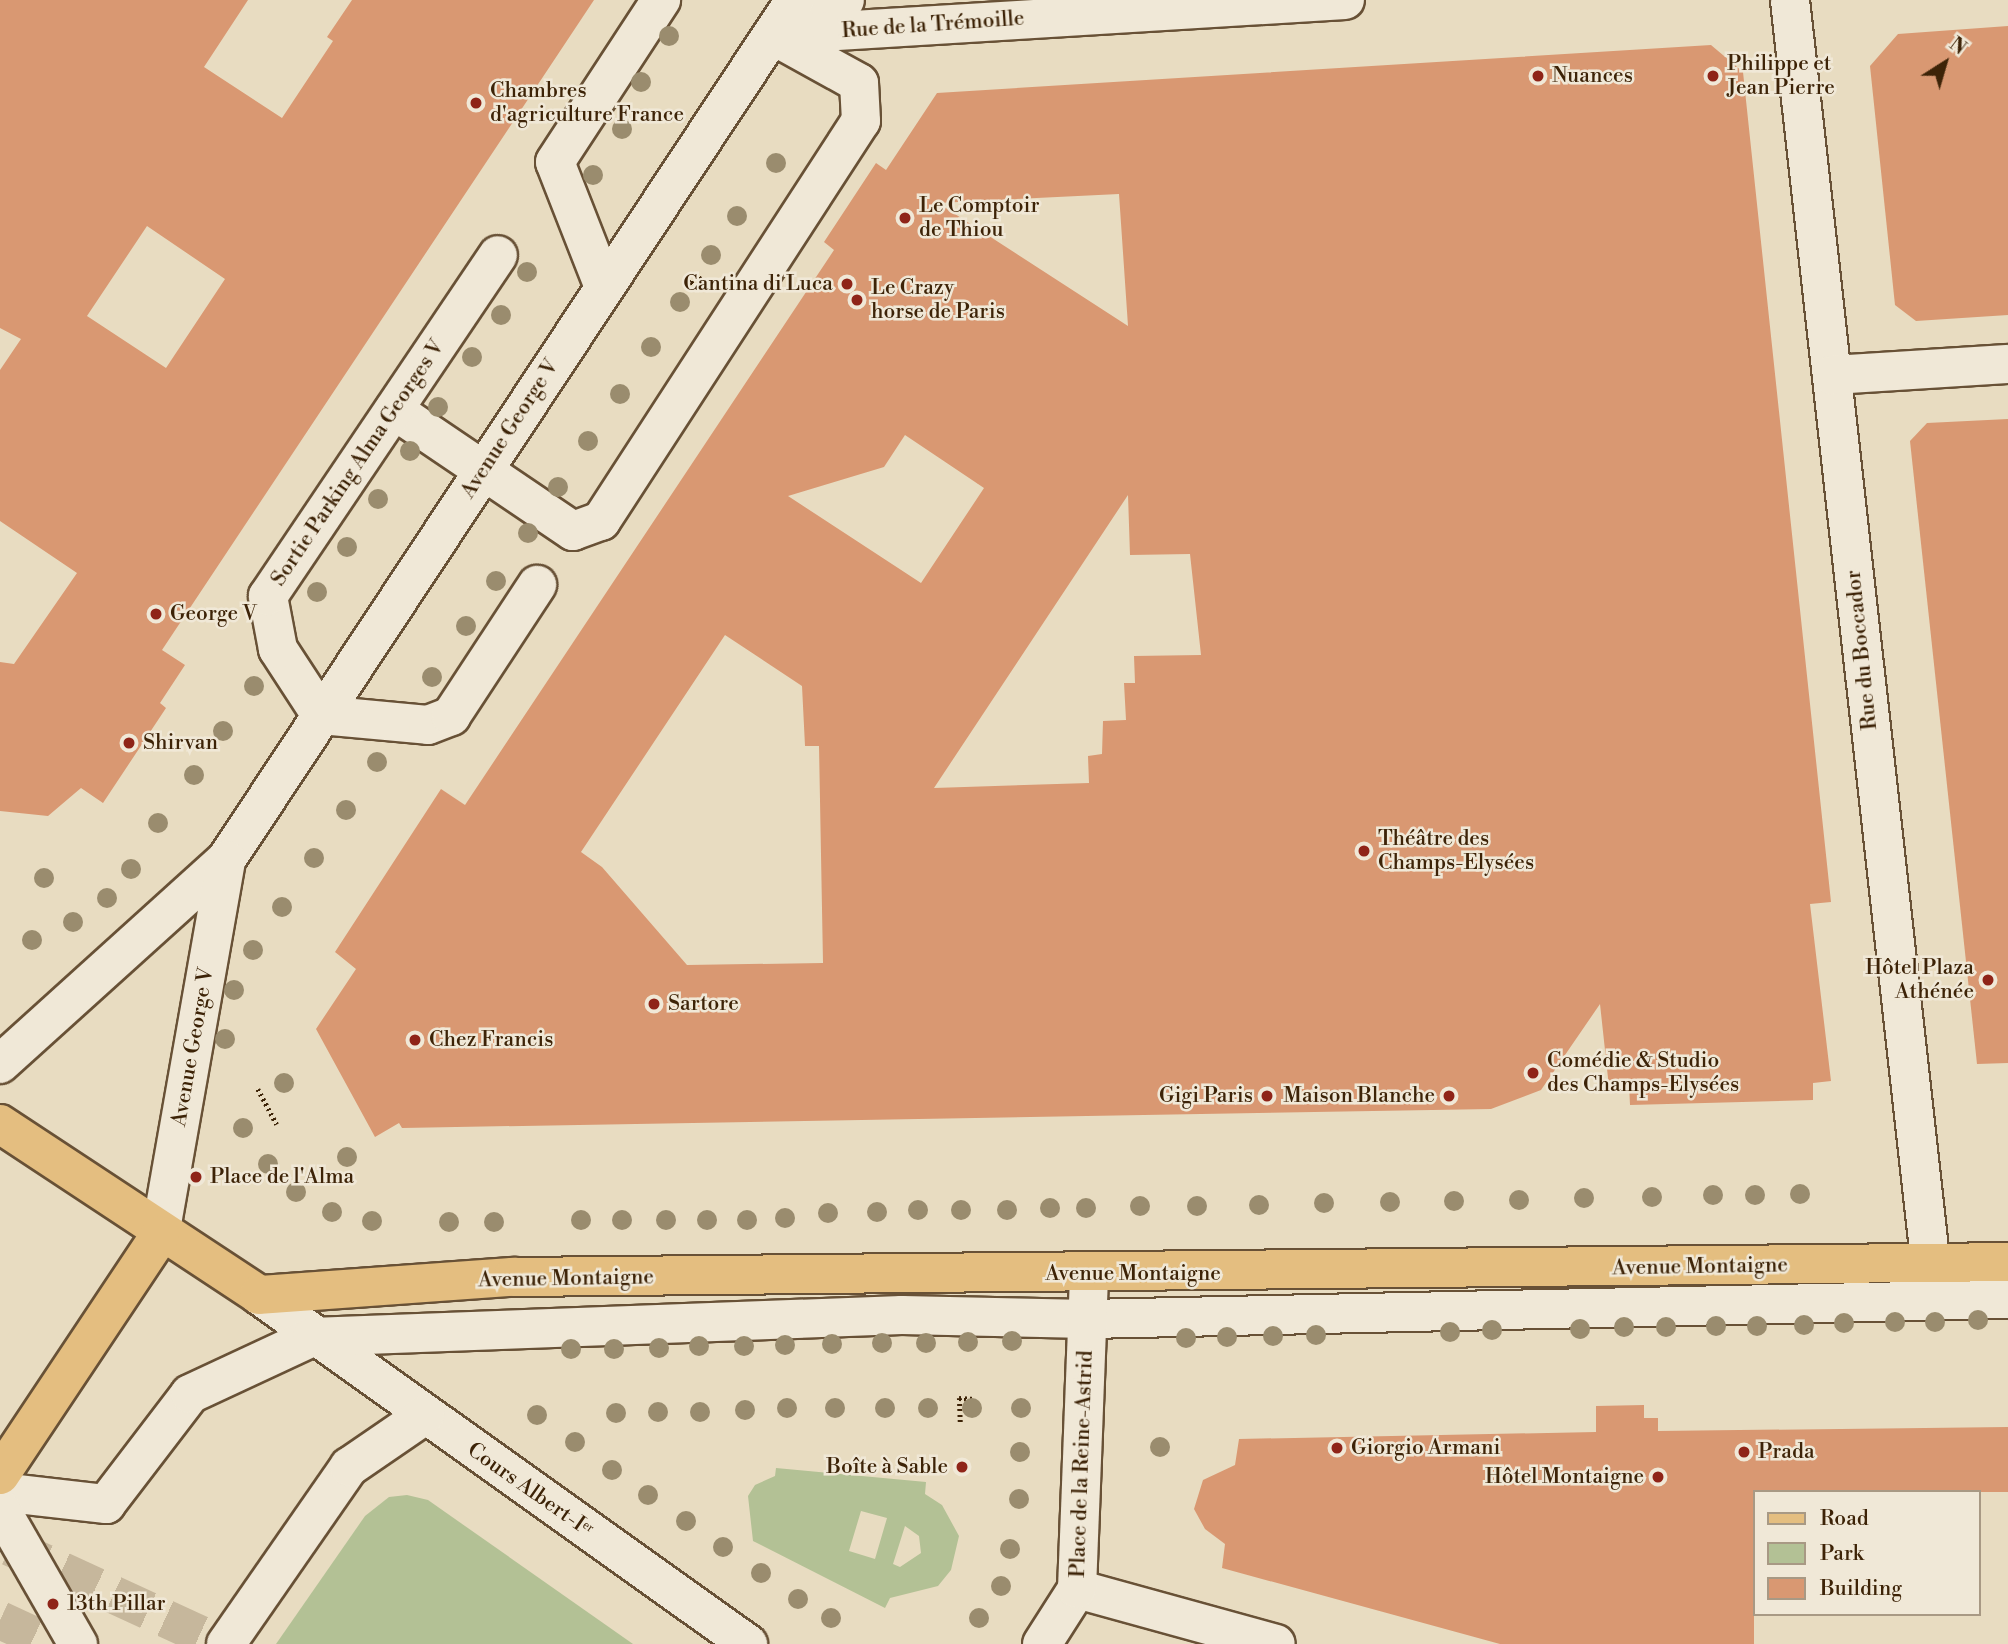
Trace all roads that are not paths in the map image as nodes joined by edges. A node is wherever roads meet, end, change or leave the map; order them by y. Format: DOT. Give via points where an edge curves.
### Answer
graph roads {
  1 [pos="661,0"];
  2 [pos="795,0"];
  3 [pos="845,0"];
  4 [pos="1345,0"];
  5 [pos="1790,0"];
  6 [pos="772,35"];
  7 [pos="498,255"];
  8 [pos="604,287"];
  9 [pos="2008,364"];
  10 [pos="1832,375"];
  11 [pos="394,410"];
  12 [pos="483,470"];
  13 [pos="537,585"];
  14 [pos="321,715"];
  15 [pos="226,860"];
  16 [pos="0,1064"];
  17 [pos="0,1124"];
  18 [pos="160,1235"];
  19 [pos="2008,1262"];
  20 [pos="1089,1274"];
  21 [pos="1933,1282"];
  22 [pos="259,1295"];
  23 [pos="2008,1299"];
  24 [pos="1088,1319"];
  25 [pos="312,1337"];
  26 [pos="425,1415"];
  27 [pos="0,1475"];
  28 [pos="0,1492"];
  29 [pos="0,1508"];
  30 [pos="1077,1589"];
  31 [pos="78,1644"];
  32 [pos="226,1644"];
  33 [pos="748,1644"];
  34 [pos="1042,1644"];
  35 [pos="1276,1644"];
  1 -- 8 [label="street" via="555,162"];
  2 -- 6 [label="street, Avenue George V"];
  3 -- 6 [label="street"];
  4 -- 6 [label="street, Rue de la Trémoille"];
  5 -- 10 [label="street, Rue du Boccador"];
  6 -- 8 [label="street, Avenue George V"];
  6 -- 12 [label="street" via="859,83 861,121 601,521 573,531"];
  7 -- 11 [label="street, Sortie Parking Alma Georges V"];
  8 -- 12 [label="street, Avenue George V"];
  9 -- 10 [label="street"];
  10 -- 21 [label="street, Rue du Boccador"];
  11 -- 12 [label="street"];
  11 -- 14 [label="street, Sortie Parking Alma Georges V" via="268,596 278,649"];
  12 -- 14 [label="street, Avenue George V"];
  13 -- 14 [label="street" via="451,716 428,725"];
  14 -- 15 [label="street, Avenue George V"];
  15 -- 16 [label="street, Avenue George V"];
  15 -- 18 [label="street, Avenue George V"];
  17 -- 18 [label="main road"];
  18 -- 22 [label="main road"];
  18 -- 27 [label="main road"];
  19 -- 21 [label="main road, Avenue Montaigne"];
  20 -- 21 [label="main road, Avenue Montaigne"];
  20 -- 22 [label="main road, Avenue Montaigne" via="513,1277"];
  20 -- 24 [label="street, Place de la Reine-Astrid"];
  21 -- 23 [label="street, Avenue Montaigne"];
  21 -- 24 [label="street, Avenue Montaigne"];
  22 -- 25 [label="street"];
  24 -- 25 [label="street, Avenue Montaigne" via="888,1315"];
  24 -- 30 [label="street, Place de la Reine-Astrid"];
  25 -- 26 [label="street, Cours Albert-Iᵉʳ"];
  25 -- 28 [label="street" via="190,1394 106,1504"];
  26 -- 32 [label="street" via="349,1467"];
  26 -- 33 [label="street, Cours Albert-Iᵉʳ"];
  29 -- 31 [label="street"];
  30 -- 34 [label="street, Place de la Reine-Astrid"];
  30 -- 35 [label="street"];
}
